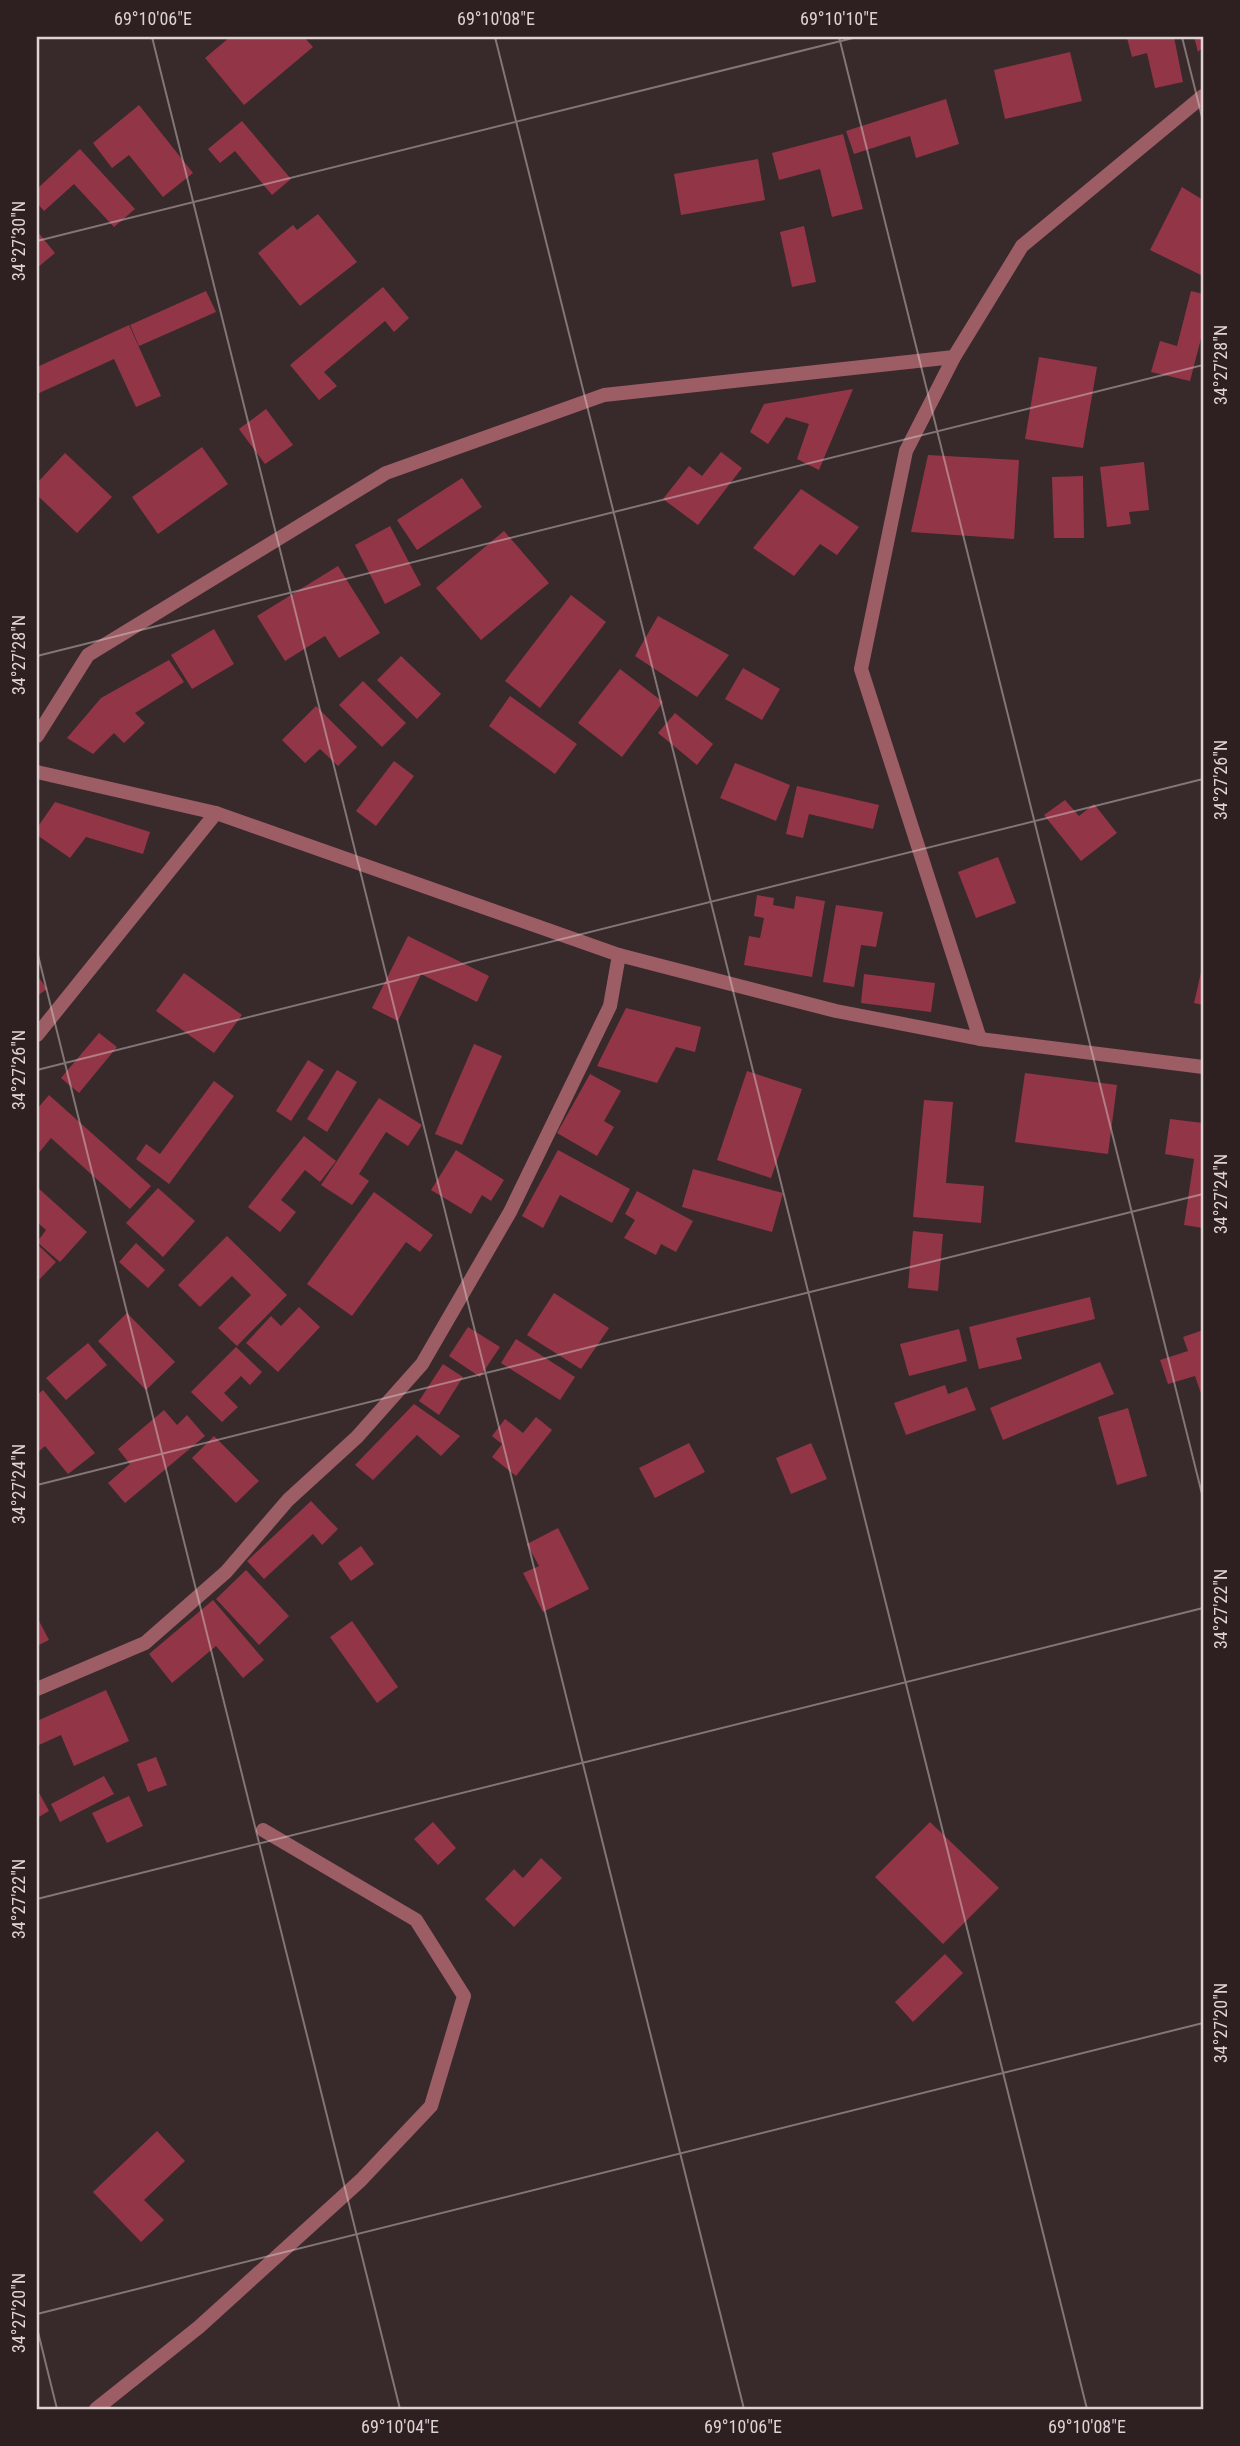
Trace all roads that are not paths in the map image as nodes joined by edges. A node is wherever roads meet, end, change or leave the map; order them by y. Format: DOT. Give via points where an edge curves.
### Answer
graph roads {
  1 [pos="1203,96"];
  2 [pos="954,357"];
  3 [pos="37,736"];
  4 [pos="37,772"];
  5 [pos="216,813"];
  6 [pos="619,955"];
  7 [pos="37,1035"];
  8 [pos="980,1040"];
  9 [pos="1203,1067"];
  10 [pos="37,1689"];
  11 [pos="264,1830"];
  12 [pos="96,2409"];
  1 -- 2 [label="street" via="1022,246"];
  2 -- 3 [label="street" via="604,395 386,473 88,655"];
  2 -- 8 [label="street" via="906,452 861,669"];
  4 -- 5 [label="street"];
  5 -- 6 [label="street"];
  5 -- 7 [label="street"];
  6 -- 8 [label="street" via="836,1011"];
  6 -- 10 [label="street" via="610,1006 510,1212 422,1364 357,1437 288,1500 226,1572 145,1643"];
  8 -- 9 [label="street"];
  11 -- 12 [label="street" via="416,1920 464,1996 431,2106 341,2199 199,2326"];
}
